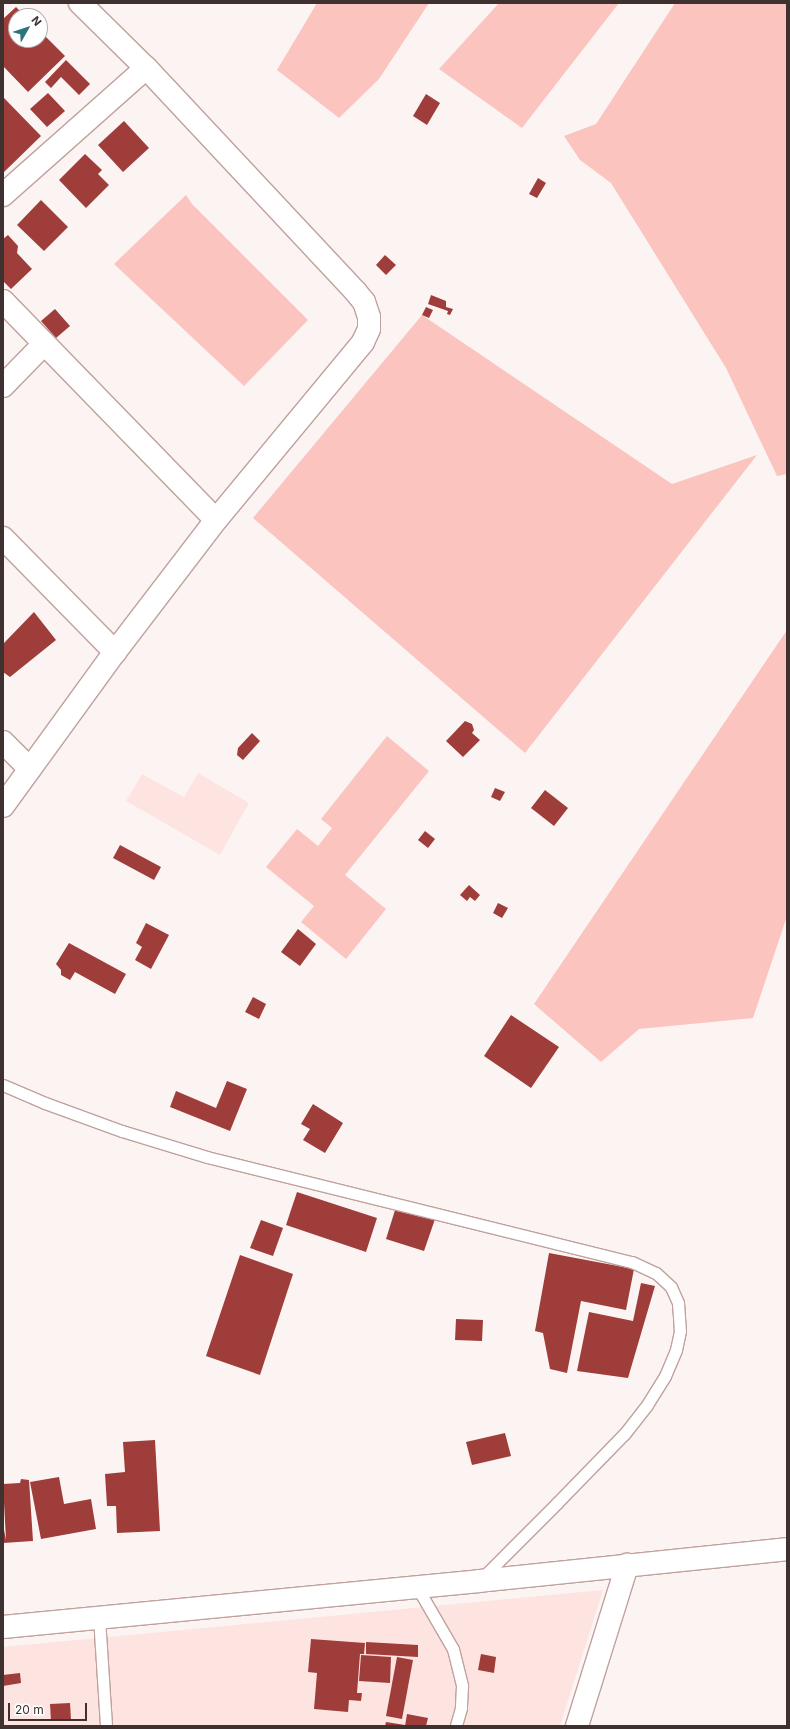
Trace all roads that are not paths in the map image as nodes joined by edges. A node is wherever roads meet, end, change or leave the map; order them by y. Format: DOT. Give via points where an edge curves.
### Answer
graph roads {
  1 [pos="80,3"];
  2 [pos="146,68"];
  3 [pos="3,195"];
  4 [pos="3,301"];
  5 [pos="44,344"];
  6 [pos="3,386"];
  7 [pos="216,520"];
  8 [pos="3,538"];
  9 [pos="115,652"];
  10 [pos="3,742"];
  11 [pos="30,769"];
  12 [pos="3,806"];
  13 [pos="3,1085"];
  14 [pos="787,1549"];
  15 [pos="627,1565"];
  16 [pos="479,1581"];
  17 [pos="417,1587"];
  18 [pos="99,1617"];
  19 [pos="3,1626"];
  20 [pos="106,1726"];
  21 [pos="456,1726"];
  22 [pos="577,1726"];
  1 -- 2 [label="street"];
  2 -- 3 [label="street"];
  2 -- 7 [label="street" via="355,291 364,302 369,317 369,329 363,342"];
  4 -- 5 [label="street"];
  5 -- 6 [label="street"];
  5 -- 7 [label="street"];
  7 -- 9 [label="street"];
  8 -- 9 [label="street"];
  9 -- 11 [label="street"];
  10 -- 11 [label="street"];
  11 -- 12 [label="street"];
  13 -- 16 [label="lane" via="122,1131 207,1157 632,1262 656,1272 670,1287 678,1303 680,1331 676,1350 665,1376 651,1399 614,1444 558,1504"];
  14 -- 15 [label="street"];
  15 -- 16 [label="street"];
  15 -- 22 [label="street"];
  16 -- 17 [label="street"];
  17 -- 18 [label="street"];
  17 -- 21 [label="lane" via="455,1655 462,1686 461,1708"];
  18 -- 19 [label="street"];
  18 -- 20 [label="lane"];
}
